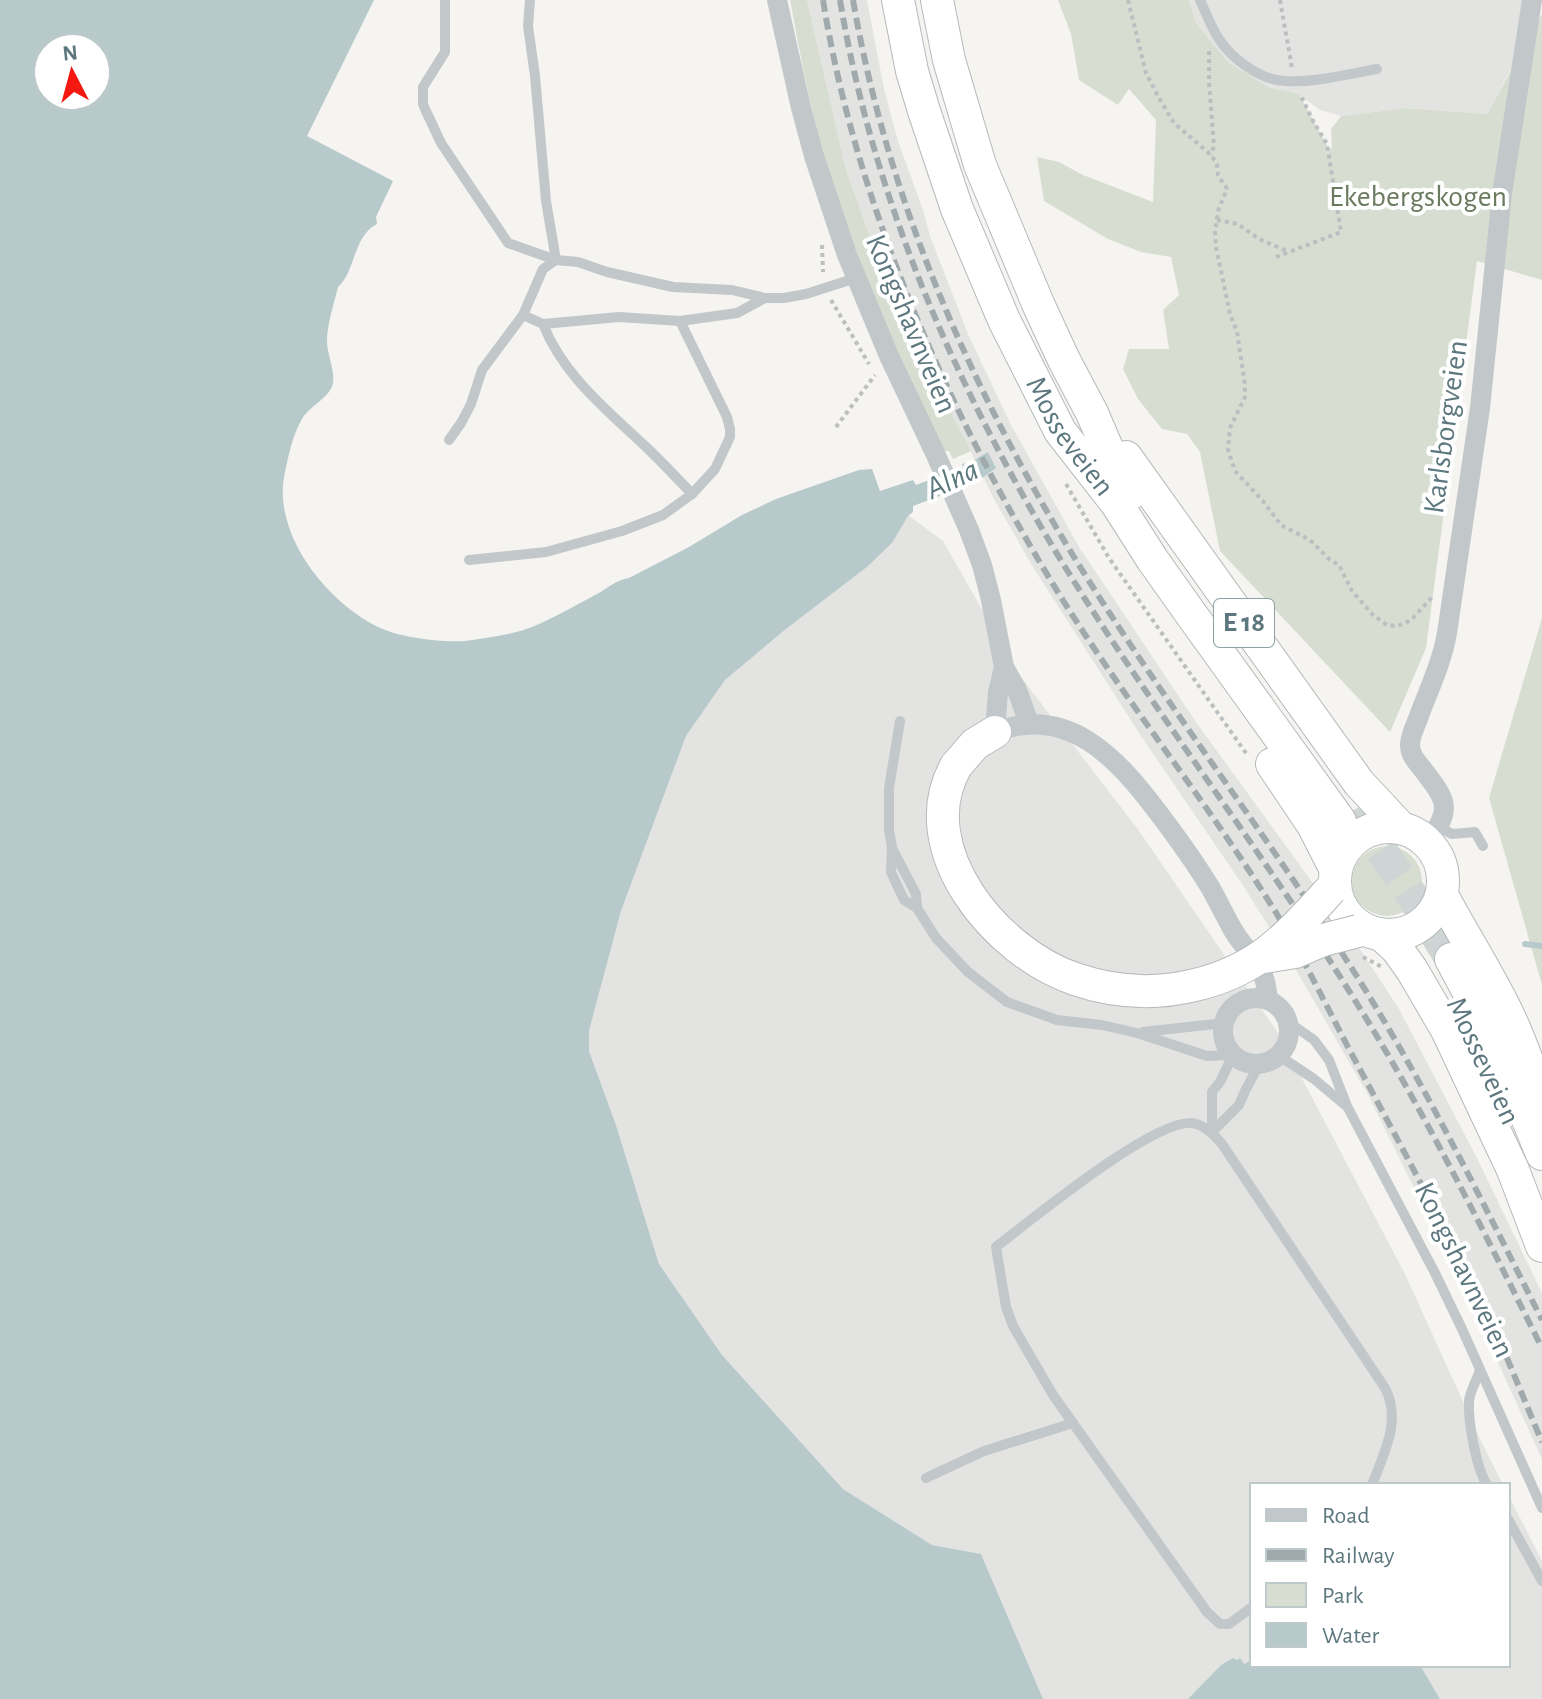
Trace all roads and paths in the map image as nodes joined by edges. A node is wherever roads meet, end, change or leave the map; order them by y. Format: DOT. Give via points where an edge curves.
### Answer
graph roads {
  1 [pos="445,0"];
  2 [pos="530,0"];
  3 [pos="777,0"];
  4 [pos="898,0"];
  5 [pos="937,0"];
  6 [pos="1128,0"];
  7 [pos="1200,0"];
  8 [pos="1280,0"];
  9 [pos="1532,0"];
  10 [pos="1209,50"];
  11 [pos="1377,69"];
  12 [pos="1295,81"];
  13 [pos="1211,155"];
  14 [pos="1217,220"];
  15 [pos="1289,251"];
  16 [pos="1276,257"];
  17 [pos="556,260"];
  18 [pos="856,278"];
  19 [pos="825,288"];
  20 [pos="765,298"];
  21 [pos="523,315"];
  22 [pos="680,321"];
  23 [pos="543,324"];
  24 [pos="1092,413"];
  25 [pos="836,427"];
  26 [pos="1060,431"];
  27 [pos="449,440"];
  28 [pos="692,494"];
  29 [pos="469,560"];
  30 [pos="1454,586"];
  31 [pos="1004,667"];
  32 [pos="900,721"];
  33 [pos="1029,723"];
  34 [pos="995,732"];
  35 [pos="1422,833"];
  36 [pos="1483,846"];
  37 [pos="1334,881"];
  38 [pos="1442,895"];
  39 [pos="1233,931"];
  40 [pos="1369,944"];
  41 [pos="1261,958"];
  42 [pos="1268,1000"];
  43 [pos="1240,1002"];
  44 [pos="1287,1021"];
  45 [pos="1224,1023"];
  46 [pos="1137,1033"];
  47 [pos="1233,1055"];
  48 [pos="1269,1059"];
  49 [pos="1542,1102"];
  50 [pos="1347,1106"];
  51 [pos="1212,1132"];
  52 [pos="1542,1154"];
  53 [pos="1542,1200"];
  54 [pos="1542,1246"];
  55 [pos="1480,1370"];
  56 [pos="1073,1423"];
  57 [pos="926,1478"];
  58 [pos="1373,1483"];
  59 [pos="1486,1483"];
  60 [pos="1542,1508"];
  61 [pos="1510,1523"];
  62 [pos="1542,1581"];
  63 [pos="1250,1608"];
  1 -- 17 [label="lane" via="445,52 423,87 425,109 441,143 508,243"];
  2 -- 17 [label="lane" via="528,26"];
  3 -- 18 [label="street, Kongshavnveien" via="807,132"];
  4 -- 26 [label="highway, Mosseveien / E 18" via="912,71 945,176 1004,320"];
  5 -- 24 [label="highway, Mosseveien / E 18" via="980,165 1039,306"];
  6 -- 13 [label="path" via="1146,73 1159,98 1174,123"];
  7 -- 12 [label="lane" via="1220,42 1235,58 1257,73"];
  8 -- 12 [label="path"];
  9 -- 30 [label="street, Karlsborgveien" via="1502,194 1480,408"];
  10 -- 13 [label="path"];
  11 -- 12 [label="lane"];
  12 -- 15 [label="path" via="1327,144 1341,232"];
  13 -- 14 [label="path" via="1227,189"];
  14 -- 15 [label="path" via="1238,224"];
  14 -- 30 [label="path" via="1218,259 1244,371 1245,397 1230,428 1228,450 1235,471 1281,525 1310,540 1339,565 1352,591 1387,625 1404,624 1437,593"];
  15 -- 16 [label="path"];
  17 -- 20 [label="lane" via="673,287 732,290"];
  17 -- 21 [label="lane" via="543,269"];
  18 -- 19 [label="lane"];
  18 -- 31 [label="street, Kongshavnveien" via="982,565"];
  19 -- 20 [label="lane"];
  19 -- 25 [label="path" via="875,375"];
  20 -- 22 [label="lane" via="737,313"];
  21 -- 23 [label="lane"];
  21 -- 27 [label="lane" via="482,370 471,404"];
  22 -- 23 [label="lane" via="619,317"];
  22 -- 28 [label="lane" via="730,429 715,469"];
  23 -- 28 [label="lane" via="570,372"];
  24 -- 26 [label="highway, Mosseveien / E 18" via="1136,504 1347,816 1191,614"];
  24 -- 35 [label="highway, E 18" via="1359,783"];
  26 -- 37 [label="highway, E 18" via="1115,541 1313,825"];
  28 -- 29 [label="lane" via="656,519 622,531 546,552"];
  30 -- 35 [label="street, Karlsborgveien" via="1446,640 1411,738 1410,747 1444,802 1444,810"];
  31 -- 33 [label="street, Kongshavnveien"];
  31 -- 34 [label="street, Kongshavnveien"];
  32 -- 46 [label="lane" via="889,788 889,830 891,872 904,900 917,908 951,956 1007,1002 1057,1020"];
  33 -- 34 [label="street"];
  33 -- 39 [label="street" via="1079,735 1120,766 1193,860"];
  34 -- 41 [label="highway, bridge" via="975,744 956,766 943,797 942,817 954,867 969,894 1013,944 1072,978 1118,990 1192,986"];
  35 -- 36 [label="lane" via="1475,832"];
  35 -- 37 [label="highway" via="1387,827 1360,835 1341,856"];
  35 -- 38 [label="highway, E 18" via="1440,861"];
  37 -- 40 [label="highway, E 18" via="1343,911"];
  37 -- 41 [label="highway, bridge"];
  38 -- 40 [label="highway" via="1420,926"];
  38 -- 49 [label="highway, E 18" via="1511,1021"];
  39 -- 42 [label="street" via="1262,972"];
  39 -- 43 [label="street"];
  40 -- 41 [label="highway, bridge" via="1323,940"];
  40 -- 54 [label="highway, E 18" via="1397,949 1447,1030 1513,1170"];
  42 -- 43 [label="street"];
  42 -- 44 [label="street"];
  43 -- 45 [label="street"];
  44 -- 48 [label="street" via="1288,1039"];
  44 -- 50 [label="lane, Kongshavnveien" via="1314,1040 1329,1060"];
  45 -- 46 [label="lane"];
  45 -- 47 [label="street" via="1223,1035"];
  46 -- 47 [label="lane" via="1207,1056"];
  47 -- 48 [label="street" via="1241,1060"];
  47 -- 51 [label="lane" via="1212,1092"];
  48 -- 50 [label="lane, Kongshavnveien" via="1314,1079"];
  48 -- 51 [label="lane" via="1239,1105"];
  50 -- 55 [label="lane, Kongshavnveien"];
  51 -- 56 [label="lane" via="1197,1124 1175,1125 1133,1146 996,1247 1013,1326"];
  51 -- 58 [label="lane" via="1392,1400 1390,1437"];
  52 -- 53 [label="highway, Mosseveien" via="1499,1049 1444,964 1513,1118"];
  55 -- 59 [label="lane" via="1469,1400"];
  55 -- 60 [label="lane, Kongshavnveien"];
  56 -- 57 [label="lane" via="984,1451"];
  56 -- 63 [label="lane" via="1214,1619 1229,1624"];
  61 -- 62 [label="lane"];
}
